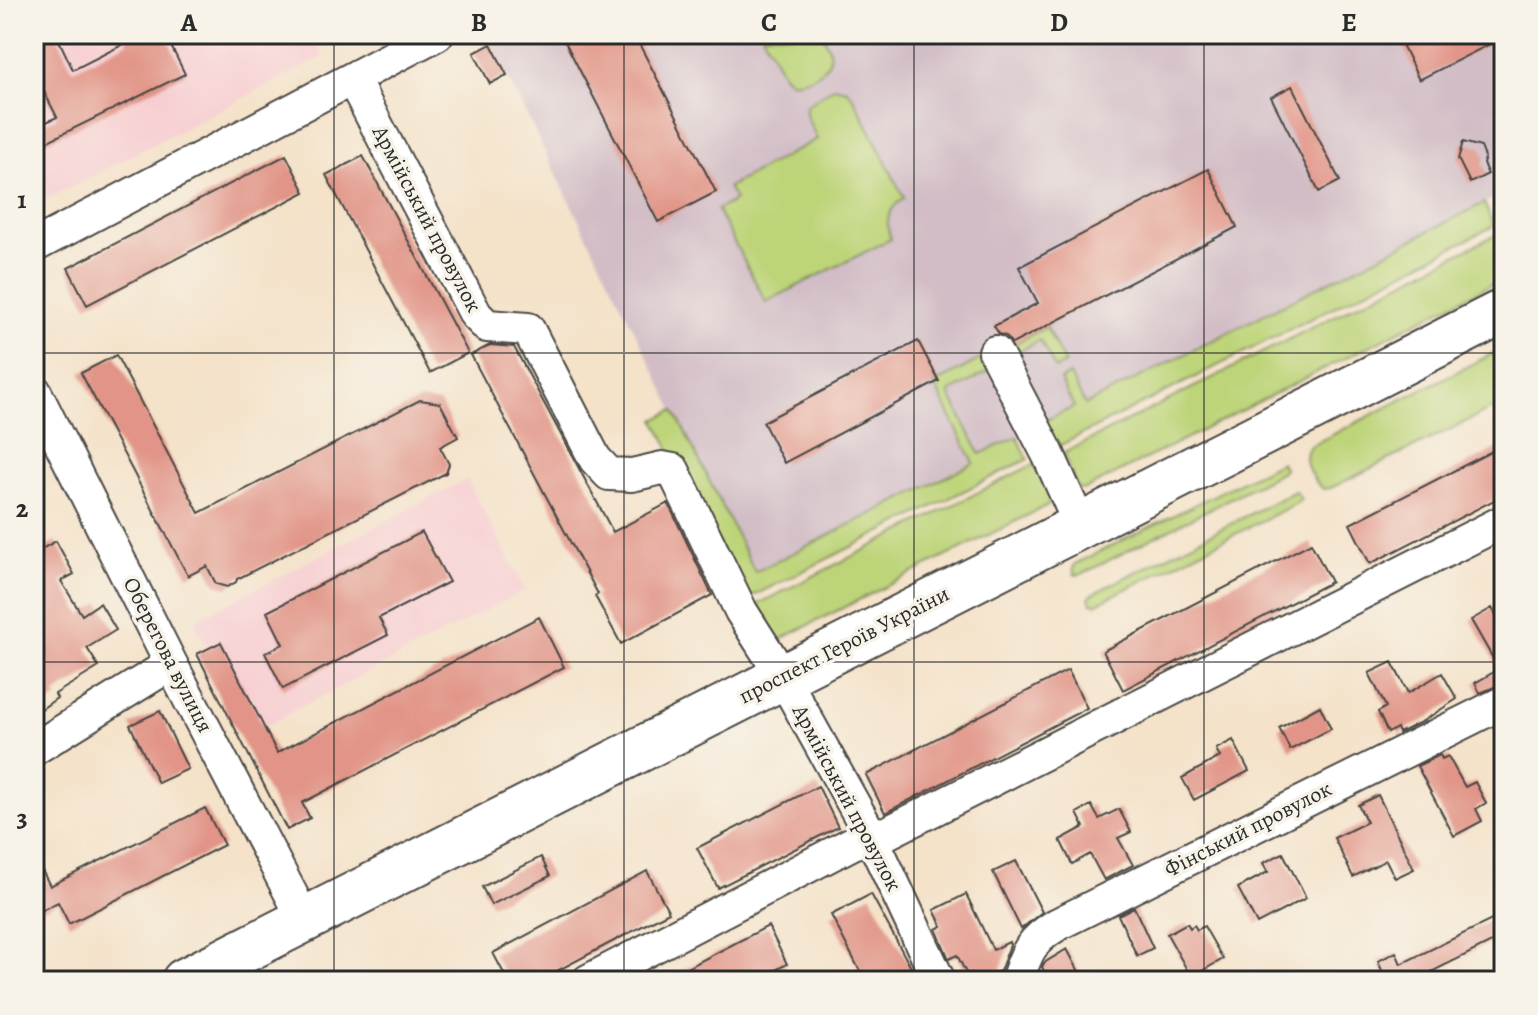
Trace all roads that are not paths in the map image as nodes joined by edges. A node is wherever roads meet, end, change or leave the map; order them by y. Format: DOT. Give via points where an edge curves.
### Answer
graph roads {
  1 [pos="437,34"];
  2 [pos="353,80"];
  3 [pos="34,246"];
  4 [pos="1504,311"];
  5 [pos="995,352"];
  6 [pos="34,390"];
  7 [pos="1504,521"];
  8 [pos="1080,525"];
  9 [pos="171,664"];
  10 [pos="783,677"];
  11 [pos="1504,702"];
  12 [pos="34,749"];
  13 [pos="870,834"];
  14 [pos="304,919"];
  15 [pos="184,981"];
  16 [pos="588,981"];
  17 [pos="939,981"];
  18 [pos="1017,981"];
  1 -- 2 [label="street"];
  2 -- 3 [label="street"];
  2 -- 10 [label="street, Армійський провулок" via="476,315 487,326 528,329 595,459 609,474 673,470 741,611"];
  4 -- 8 [label="highway, проспект Героїв України"];
  5 -- 8 [label="street"];
  6 -- 9 [label="street, Оберегова вулиця"];
  7 -- 13 [label="street" via="887,833"];
  8 -- 10 [label="highway, проспект Героїв України"];
  9 -- 12 [label="street"];
  9 -- 14 [label="street, Оберегова вулиця"];
  10 -- 13 [label="street, Армійський провулок"];
  10 -- 14 [label="highway, проспект Героїв України"];
  11 -- 18 [label="street, Фінський провулок" via="1049,929 1029,947"];
  13 -- 16 [label="street"];
  13 -- 17 [label="street, Армійський провулок"];
  14 -- 15 [label="highway, проспект Героїв України"];
}
